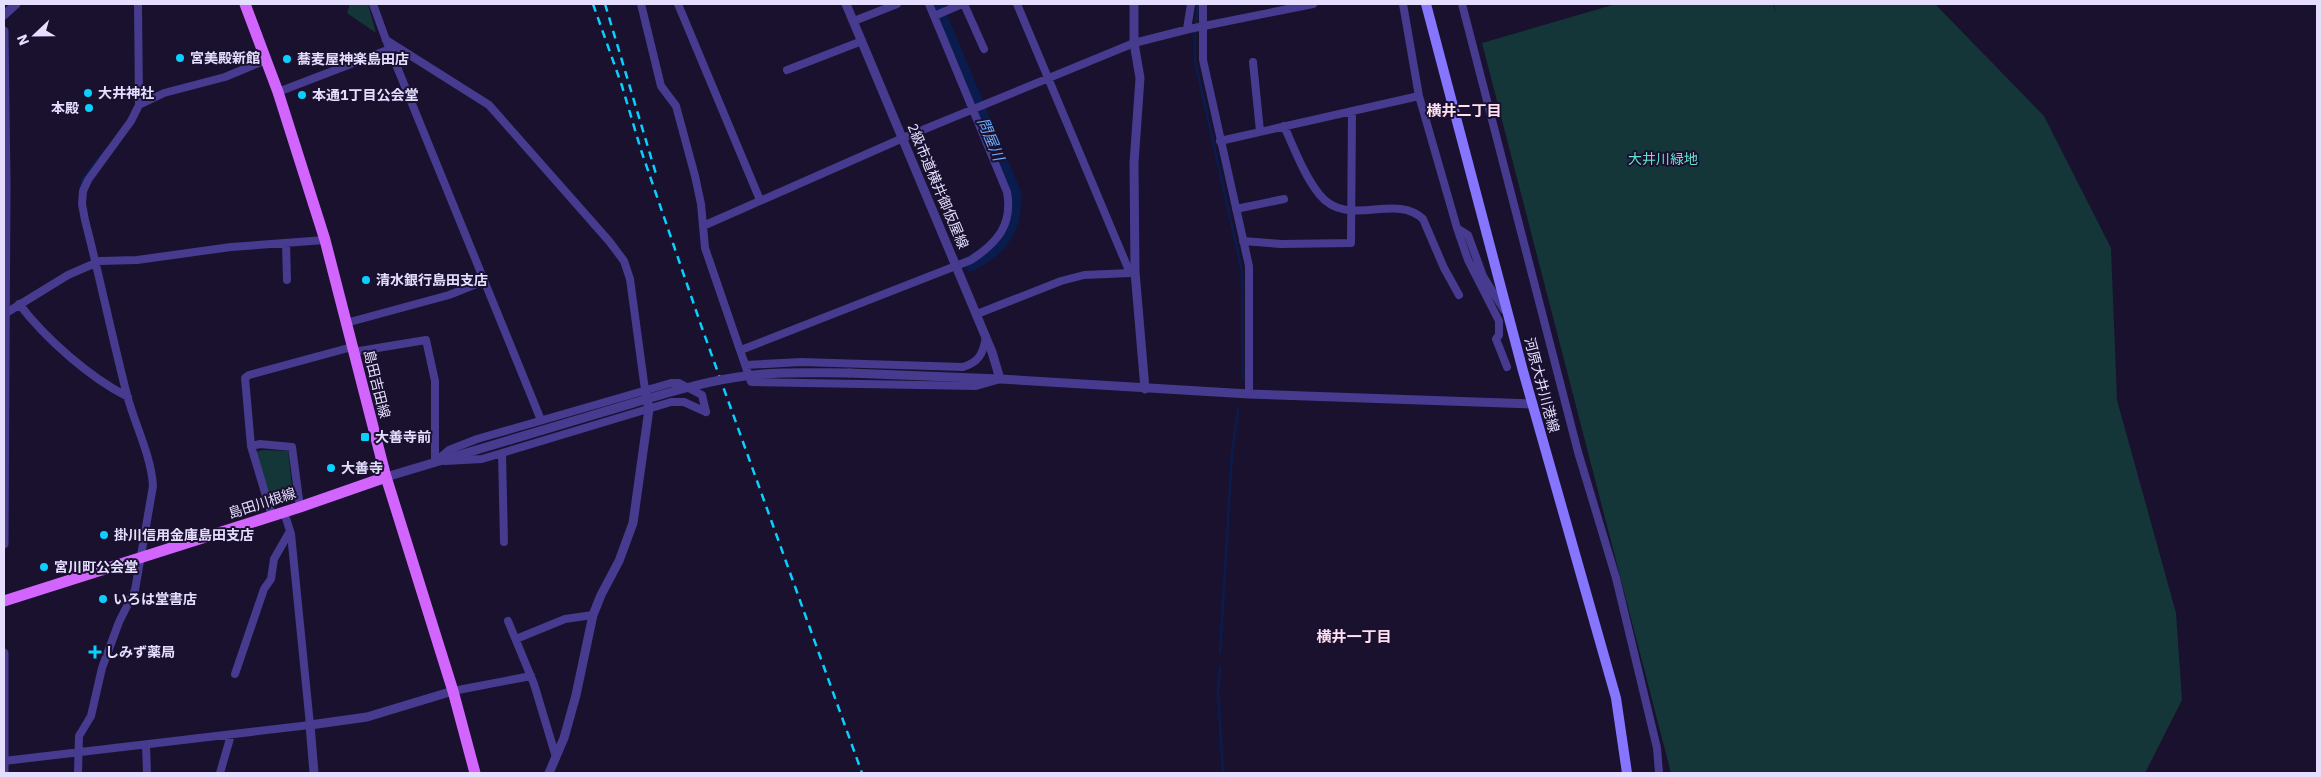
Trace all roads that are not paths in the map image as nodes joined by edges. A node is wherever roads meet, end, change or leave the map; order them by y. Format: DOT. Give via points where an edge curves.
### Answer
graph roads {
  1 [pos="16,4"];
  2 [pos="138,4"];
  3 [pos="245,4"];
  4 [pos="373,4"];
  5 [pos="642,4"];
  6 [pos="678,4"];
  7 [pos="846,4"];
  8 [pos="897,4"];
  9 [pos="929,4"];
  10 [pos="963,4"];
  11 [pos="1017,4"];
  12 [pos="1134,4"];
  13 [pos="1191,4"];
  14 [pos="1204,4"];
  15 [pos="1313,4"];
  16 [pos="1403,4"];
  17 [pos="1426,4"];
  18 [pos="1462,4"];
  19 [pos="4,15"];
  20 [pos="934,16"];
  21 [pos="854,21"];
  22 [pos="1203,26"];
  23 [pos="1188,29"];
  24 [pos="4,31"];
  25 [pos="386,40"];
  26 [pos="862,41"];
  27 [pos="1134,43"];
  28 [pos="390,49"];
  29 [pos="984,49"];
  30 [pos="266,60"];
  31 [pos="1253,62"];
  32 [pos="787,70"];
  33 [pos="1048,79"];
  34 [pos="278,92"];
  35 [pos="1419,96"];
  36 [pos="138,105"];
  37 [pos="973,110"];
  38 [pos="1352,111"];
  39 [pos="1284,126"];
  40 [pos="1260,131"];
  41 [pos="903,138"];
  42 [pos="1220,141"];
  43 [pos="5,156"];
  44 [pos="1284,199"];
  45 [pos="760,200"];
  46 [pos="1236,209"];
  47 [pos="1352,211"];
  48 [pos="703,226"];
  49 [pos="1457,228"];
  50 [pos="325,240"];
  51 [pos="1243,241"];
  52 [pos="286,243"];
  53 [pos="96,263"];
  54 [pos="957,267"];
  55 [pos="1133,273"];
  56 [pos="287,280"];
  57 [pos="484,282"];
  58 [pos="1459,295"];
  59 [pos="19,304"];
  60 [pos="6,313"];
  61 [pos="977,314"];
  62 [pos="1510,318"];
  63 [pos="346,324"];
  64 [pos="986,337"];
  65 [pos="352,350"];
  66 [pos="740,350"];
  67 [pos="746,365"];
  68 [pos="1507,367"];
  69 [pos="1000,379"];
  70 [pos="1145,389"];
  71 [pos="645,390"];
  72 [pos="1249,394"];
  73 [pos="128,397"];
  74 [pos="1533,404"];
  75 [pos="4,408"];
  76 [pos="649,409"];
  77 [pos="541,420"];
  78 [pos="250,446"];
  79 [pos="502,453"];
  80 [pos="435,462"];
  81 [pos="386,477"];
  82 [pos="300,507"];
  83 [pos="284,512"];
  84 [pos="272,516"];
  85 [pos="290,531"];
  86 [pos="504,542"];
  87 [pos="4,544"];
  88 [pos="140,558"];
  89 [pos="4,602"];
  90 [pos="593,615"];
  91 [pos="508,621"];
  92 [pos="516,639"];
  93 [pos="4,653"];
  94 [pos="235,674"];
  95 [pos="530,676"];
  96 [pos="453,691"];
  97 [pos="310,725"];
  98 [pos="231,735"];
  99 [pos="146,745"];
  100 [pos="78,753"];
  101 [pos="556,757"];
  102 [pos="4,763"];
  103 [pos="4,773"];
  104 [pos="78,773"];
  105 [pos="147,773"];
  106 [pos="220,773"];
  107 [pos="314,773"];
  108 [pos="475,773"];
  109 [pos="549,773"];
  110 [pos="1627,773"];
  111 [pos="1659,773"];
  1 -- 19 [label="street"];
  2 -- 36 [label="street"];
  3 -- 30 [label="main road, 島田吉田線"];
  4 -- 25 [label="street"];
  5 -- 48 [label="street" via="661,86 676,106 681,123 701,204"];
  6 -- 45 [label="street"];
  7 -- 21 [label="street, 2級市道横井御仮屋線"];
  8 -- 21 [label="street"];
  9 -- 20 [label="street"];
  10 -- 20 [label="street"];
  10 -- 29 [label="street"];
  11 -- 33 [label="street"];
  12 -- 27 [label="street"];
  13 -- 23 [label="street"];
  14 -- 22 [label="street"];
  15 -- 22 [label="street"];
  16 -- 35 [label="street"];
  17 -- 62 [label="main road, 河原大井川港線"];
  18 -- 111 [label="street" via="1578,452 1616,578 1657,748"];
  20 -- 37 [label="street"];
  21 -- 26 [label="street, 2級市道横井御仮屋線"];
  22 -- 23 [label="street"];
  22 -- 42 [label="street" via="1203,60"];
  23 -- 27 [label="street"];
  24 -- 43 [label="street"];
  25 -- 28 [label="street"];
  25 -- 71 [label="street" via="488,105 624,261 630,278"];
  26 -- 32 [label="street"];
  26 -- 41 [label="street, 2級市道横井御仮屋線"];
  27 -- 33 [label="street"];
  27 -- 55 [label="street" via="1140,78 1134,163"];
  28 -- 34 [label="street"];
  28 -- 57 [label="street"];
  30 -- 34 [label="main road, 島田吉田線"];
  30 -- 36 [label="street" via="224,78 164,94"];
  31 -- 40 [label="street"];
  33 -- 37 [label="street"];
  33 -- 55 [label="street"];
  34 -- 50 [label="main road, 島田吉田線"];
  35 -- 38 [label="street"];
  35 -- 49 [label="street"];
  36 -- 53 [label="street" via="132,121 83,191 82,204"];
  37 -- 41 [label="street"];
  37 -- 54 [label="street" via="1007,192 1009,216 988,249"];
  38 -- 39 [label="street"];
  38 -- 47 [label="street"];
  39 -- 40 [label="street"];
  39 -- 47 [label="street" via="1319,194 1329,204"];
  40 -- 42 [label="street"];
  41 -- 45 [label="street"];
  41 -- 54 [label="street, 2級市道横井御仮屋線"];
  42 -- 46 [label="street"];
  43 -- 60 [label="street"];
  44 -- 46 [label="street"];
  45 -- 48 [label="street"];
  46 -- 51 [label="street"];
  47 -- 51 [label="street" via="1351,243"];
  47 -- 58 [label="street" via="1399,209 1417,213 1423,219"];
  48 -- 66 [label="street" via="705,248"];
  49 -- 62 [label="street" via="1468,235 1483,276"];
  49 -- 68 [label="street" via="1468,260 1499,321 1496,340"];
  50 -- 52 [label="street"];
  50 -- 63 [label="main road, 島田吉田線"];
  51 -- 72 [label="street" via="1248,266"];
  52 -- 53 [label="street"];
  52 -- 56 [label="street"];
  53 -- 59 [label="street" via="68,275"];
  53 -- 73 [label="street"];
  54 -- 61 [label="street, 2級市道横井御仮屋線"];
  54 -- 66 [label="street"];
  55 -- 61 [label="street" via="1084,275 1061,281"];
  55 -- 70 [label="street"];
  57 -- 63 [label="street"];
  57 -- 77 [label="street"];
  59 -- 60 [label="street"];
  59 -- 73 [label="street" via="34,323 77,361"];
  60 -- 75 [label="street"];
  61 -- 64 [label="street, 2級市道横井御仮屋線"];
  62 -- 74 [label="main road, 河原大井川港線"];
  63 -- 65 [label="main road, 島田吉田線"];
  64 -- 67 [label="street" via="984,351 978,360 963,367 801,362"];
  64 -- 69 [label="street, 2級市道横井御仮屋線"];
  65 -- 78 [label="street" via="245,378"];
  65 -- 80 [label="street" via="426,340 435,381"];
  65 -- 81 [label="main road, 島田吉田線"];
  66 -- 67 [label="street"];
  67 -- 69 [label="street" via="751,382 976,386"];
  69 -- 70 [label="street"];
  69 -- 80 [label="street, bridge" via="849,373 739,376 696,385"];
  70 -- 72 [label="street"];
  71 -- 76 [label="street"];
  71 -- 76 [label="street" via="679,383 702,395 706,412 684,402 671,402"];
  71 -- 77 [label="street"];
  72 -- 74 [label="street"];
  73 -- 88 [label="street" via="152,471 152,503"];
  74 -- 110 [label="main road, 河原大井川港線" via="1616,698"];
  75 -- 87 [label="street"];
  76 -- 79 [label="street"];
  76 -- 90 [label="street" via="633,523"];
  77 -- 80 [label="street" via="449,450"];
  78 -- 82 [label="street" via="292,447"];
  78 -- 84 [label="street"];
  79 -- 80 [label="street" via="474,460"];
  79 -- 86 [label="street"];
  80 -- 81 [label="street"];
  81 -- 82 [label="main road, 島田川根線"];
  81 -- 96 [label="main road, 島田吉田線"];
  82 -- 83 [label="main road, 島田川根線"];
  83 -- 84 [label="main road, 島田川根線"];
  83 -- 85 [label="street"];
  84 -- 88 [label="main road, 島田川根線"];
  85 -- 94 [label="street" via="274,559 271,579 264,589"];
  85 -- 97 [label="street"];
  88 -- 89 [label="main road, 島田川根線"];
  88 -- 100 [label="street" via="135,590 102,668 91,716 79,736"];
  90 -- 92 [label="street" via="565,619"];
  90 -- 101 [label="street" via="576,695"];
  91 -- 92 [label="street"];
  92 -- 95 [label="street"];
  93 -- 102 [label="street"];
  95 -- 96 [label="street"];
  95 -- 101 [label="street"];
  96 -- 97 [label="street" via="367,717"];
  96 -- 108 [label="main road, 島田吉田線"];
  97 -- 98 [label="street"];
  97 -- 107 [label="street"];
  98 -- 99 [label="street"];
  98 -- 106 [label="street"];
  99 -- 100 [label="street"];
  99 -- 105 [label="street"];
  100 -- 102 [label="street"];
  100 -- 104 [label="street"];
  101 -- 109 [label="street"];
  102 -- 103 [label="street"];
}
